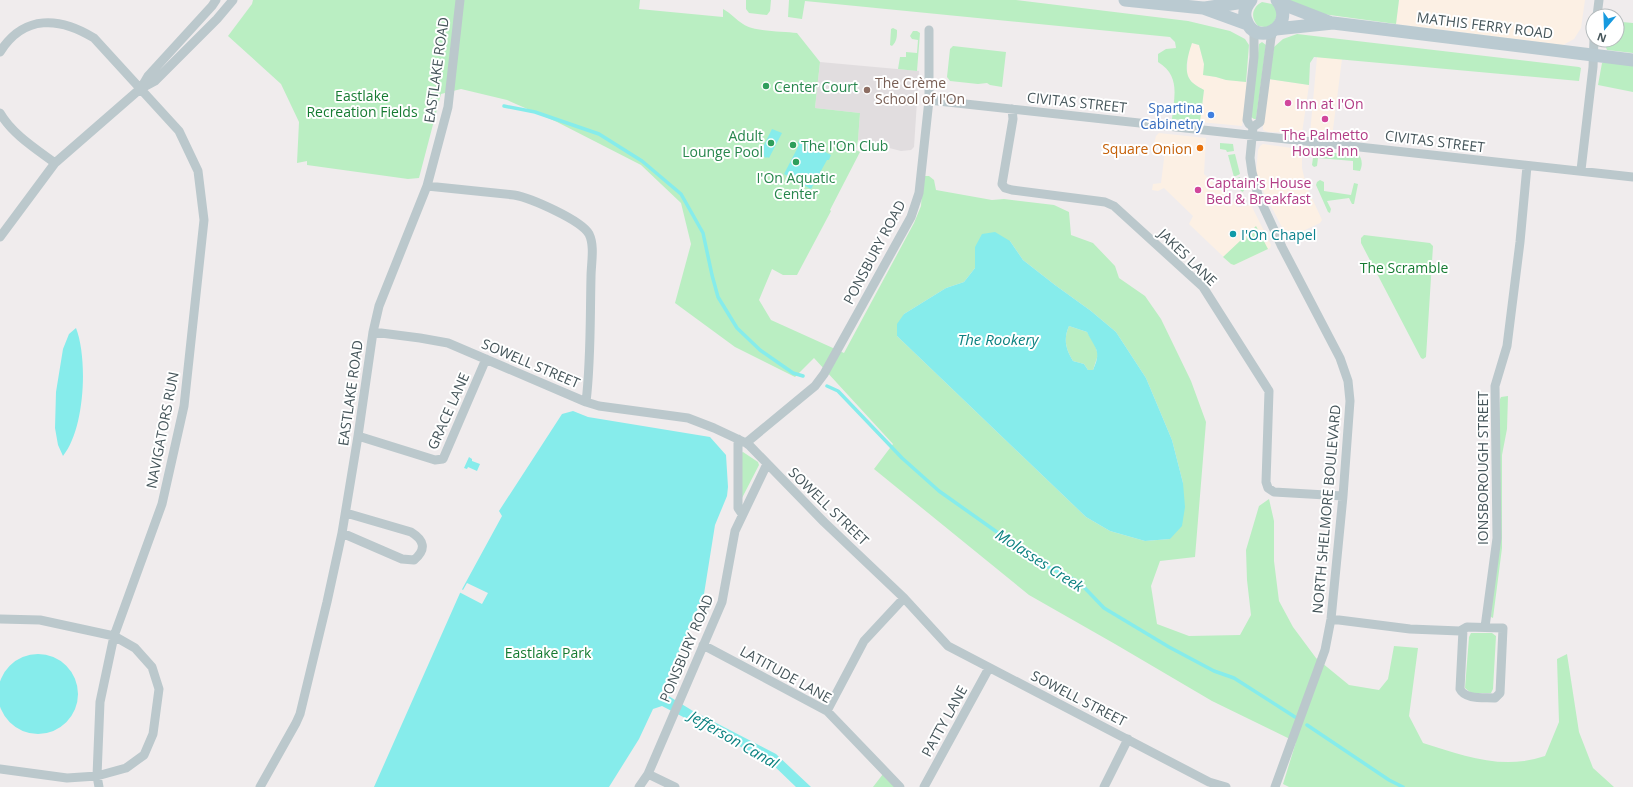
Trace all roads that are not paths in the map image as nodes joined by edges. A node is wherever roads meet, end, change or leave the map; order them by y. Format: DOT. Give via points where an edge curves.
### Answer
graph roads {
  1 [pos="216,0"];
  2 [pos="233,0"];
  3 [pos="460,0"];
  4 [pos="1125,0"];
  5 [pos="1250,0"];
  6 [pos="1278,1"];
  7 [pos="1203,8"];
  8 [pos="1333,23"];
  9 [pos="1250,27"];
  10 [pos="929,30"];
  11 [pos="1275,30"];
  12 [pos="1593,48"];
  13 [pos="0,52"];
  14 [pos="1592,55"];
  15 [pos="1633,60"];
  16 [pos="140,89"];
  17 [pos="929,100"];
  18 [pos="1012,109"];
  19 [pos="0,113"];
  20 [pos="1253,131"];
  21 [pos="55,163"];
  22 [pos="1527,166"];
  23 [pos="1581,170"];
  24 [pos="1633,177"];
  25 [pos="427,186"];
  26 [pos="0,237"];
  27 [pos="373,332"];
  28 [pos="486,359"];
  29 [pos="586,402"];
  30 [pos="358,436"];
  31 [pos="742,441"];
  32 [pos="767,464"];
  33 [pos="1343,496"];
  34 [pos="346,513"];
  35 [pos="742,514"];
  36 [pos="342,533"];
  37 [pos="904,598"];
  38 [pos="0,619"];
  39 [pos="1331,619"];
  40 [pos="1485,627"];
  41 [pos="1462,630"];
  42 [pos="114,636"];
  43 [pos="703,645"];
  44 [pos="989,668"];
  45 [pos="827,711"];
  46 [pos="1128,739"];
  47 [pos="0,769"];
  48 [pos="648,774"];
  49 [pos="97,776"];
  50 [pos="99,787"];
  51 [pos="260,787"];
  52 [pos="639,787"];
  53 [pos="675,787"];
  54 [pos="900,787"];
  55 [pos="924,787"];
  56 [pos="1104,787"];
  57 [pos="1226,787"];
  58 [pos="1275,787"];
  1 -- 16 [label="street" via="148,76"];
  2 -- 16 [label="street" via="155,81"];
  3 -- 25 [label="street, EASTLAKE ROAD" via="448,107"];
  4 -- 7 [label="main road"];
  5 -- 7 [label="main road"];
  5 -- 9 [label="main road" via="1244,12"];
  6 -- 8 [label="main road, MATHIS FERRY ROAD"];
  6 -- 11 [label="main road" via="1283,17"];
  7 -- 9 [label="main road"];
  8 -- 11 [label="main road, MATHIS FERRY ROAD"];
  8 -- 14 [label="main road, MATHIS FERRY ROAD"];
  9 -- 11 [label="main road, MATHIS FERRY ROAD" via="1262,33"];
  9 -- 20 [label="street, NORTH SHELMORE BOULEVARD" via="1254,57 1247,120"];
  10 -- 17 [label="street, PONSBURY ROAD"];
  11 -- 20 [label="street, NORTH SHELMORE BOULEVARD" via="1271,38 1260,122"];
  12 -- 14 [label="street"];
  13 -- 16 [label="street, NAVIGATORS RUN" via="7,42 33,23 68,26 94,38"];
  14 -- 15 [label="main road, MATHIS FERRY ROAD"];
  14 -- 23 [label="street" via="1593,67"];
  16 -- 21 [label="street"];
  16 -- 42 [label="street, NAVIGATORS RUN" via="179,131 198,171 204,220 184,406 162,504"];
  17 -- 18 [label="street, CIVITAS STREET"];
  17 -- 31 [label="street, PONSBURY ROAD" via="919,193 906,226 815,386"];
  18 -- 20 [label="street, CIVITAS STREET"];
  18 -- 33 [label="street, JAKES LANE" via="1013,119 1002,184 1005,188 1105,202 1114,206 1201,285 1269,391 1266,482 1268,488 1274,492"];
  19 -- 21 [label="street" via="15,132"];
  20 -- 22 [label="street, CIVITAS STREET"];
  20 -- 33 [label="street, NORTH SHELMORE BOULEVARD" via="1250,158 1258,195 1340,358 1348,382 1350,401"];
  21 -- 26 [label="street"];
  22 -- 23 [label="street, CIVITAS STREET"];
  22 -- 40 [label="street, IONSBOROUGH STREET" via="1507,346 1495,386 1497,538"];
  23 -- 24 [label="street, CIVITAS STREET"];
  25 -- 27 [label="street, EASTLAKE ROAD" via="379,306"];
  25 -- 29 [label="street" via="528,198 578,223 588,233 591,243"];
  27 -- 28 [label="street, SOWELL STREET" via="441,342"];
  27 -- 30 [label="street, EASTLAKE ROAD"];
  28 -- 29 [label="street, SOWELL STREET"];
  28 -- 30 [label="street, GRACE LANE" via="440,461"];
  29 -- 31 [label="street, SOWELL STREET" via="688,418"];
  30 -- 34 [label="street, EASTLAKE ROAD"];
  31 -- 32 [label="street, SOWELL STREET"];
  31 -- 35 [label="street" via="738,495 738,508"];
  32 -- 35 [label="street, PONSBURY ROAD"];
  32 -- 37 [label="street, SOWELL STREET"];
  33 -- 39 [label="street, NORTH SHELMORE BOULEVARD"];
  34 -- 36 [label="street, EASTLAKE ROAD"];
  34 -- 36 [label="street" via="411,532 419,537 422,550 414,560 402,560"];
  35 -- 43 [label="street, PONSBURY ROAD" via="732,539 722,602"];
  36 -- 51 [label="street, EASTLAKE ROAD" via="300,714"];
  37 -- 44 [label="street, SOWELL STREET" via="948,646"];
  37 -- 45 [label="street" via="864,641"];
  38 -- 42 [label="street" via="40,620"];
  39 -- 41 [label="street" via="1410,629"];
  39 -- 58 [label="street, NORTH SHELMORE BOULEVARD" via="1325,650"];
  40 -- 41 [label="street" via="1467,627"];
  40 -- 41 [label="street" via="1503,628 1500,693 1496,698 1467,696 1462,693"];
  42 -- 49 [label="street, NAVIGATORS RUN" via="100,702"];
  42 -- 49 [label="street" via="135,648 152,667 159,689 153,734 144,755 126,768"];
  43 -- 45 [label="street, LATITUDE LANE"];
  43 -- 48 [label="street, PONSBURY ROAD"];
  44 -- 46 [label="street, SOWELL STREET"];
  44 -- 55 [label="street, PATTY LANE"];
  45 -- 54 [label="street, LATITUDE LANE"];
  46 -- 56 [label="street"];
  46 -- 57 [label="street, SOWELL STREET" via="1209,782"];
  47 -- 49 [label="street" via="67,778"];
  48 -- 52 [label="street, PONSBURY ROAD"];
  48 -- 53 [label="street"];
  49 -- 50 [label="street, NAVIGATORS RUN"];
}
